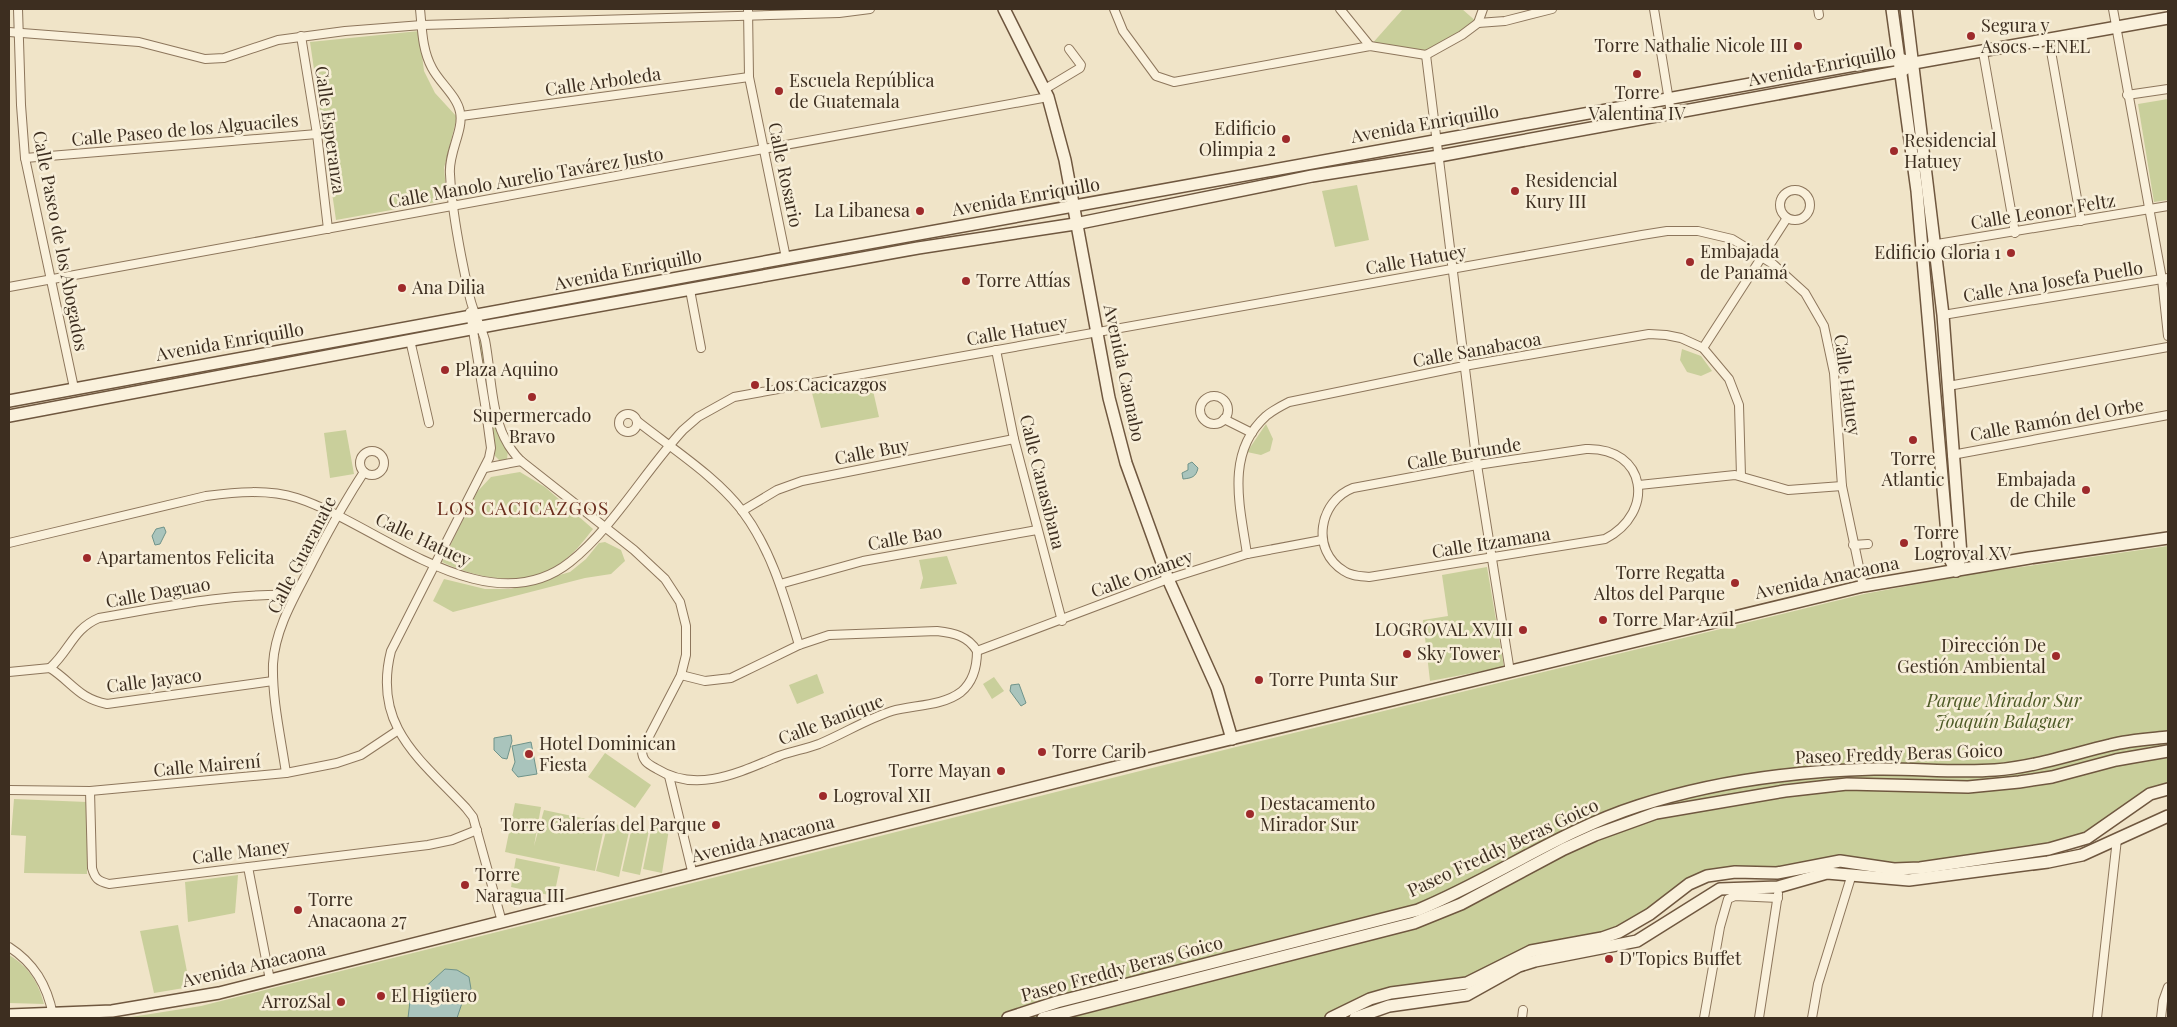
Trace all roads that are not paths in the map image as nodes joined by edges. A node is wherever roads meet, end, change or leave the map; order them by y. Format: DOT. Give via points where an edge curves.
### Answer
graph roads {
  1 [pos="18,9"];
  2 [pos="420,9"];
  3 [pos="870,9"];
  4 [pos="1004,9"];
  5 [pos="1114,9"];
  6 [pos="1340,9"];
  7 [pos="1483,9"];
  8 [pos="1552,9"];
  9 [pos="1654,9"];
  10 [pos="1892,9"];
  11 [pos="1906,9"];
  12 [pos="2113,9"];
  13 [pos="748,12"];
  14 [pos="2168,18"];
  15 [pos="1478,23"];
  16 [pos="422,25"];
  17 [pos="2116,26"];
  18 [pos="9,32"];
  19 [pos="18,33"];
  20 [pos="301,36"];
  21 [pos="2049,40"];
  22 [pos="1370,46"];
  23 [pos="1069,49"];
  24 [pos="1982,52"];
  25 [pos="1426,54"];
  26 [pos="1914,63"];
  27 [pos="1901,65"];
  28 [pos="749,77"];
  29 [pos="2168,89"];
  30 [pos="1046,93"];
  31 [pos="2127,95"];
  32 [pos="1668,98"];
  33 [pos="1671,113"];
  34 [pos="461,116"];
  35 [pos="318,134"];
  36 [pos="1437,140"];
  37 [pos="764,150"];
  38 [pos="1439,156"];
  39 [pos="25,158"];
  40 [pos="454,206"];
  41 [pos="1073,206"];
  42 [pos="2168,206"];
  43 [pos="2150,209"];
  44 [pos="1787,218"];
  45 [pos="2081,221"];
  46 [pos="1076,224"];
  47 [pos="328,229"];
  48 [pos="2016,233"];
  49 [pos="915,235"];
  50 [pos="1936,244"];
  51 [pos="1922,246"];
  52 [pos="918,248"];
  53 [pos="1762,256"];
  54 [pos="786,258"];
  55 [pos="1452,268"];
  56 [pos="2165,278"];
  57 [pos="50,279"];
  58 [pos="9,287"];
  59 [pos="690,290"];
  60 [pos="1943,315"];
  61 [pos="475,322"];
  62 [pos="1096,331"];
  63 [pos="2168,336"];
  64 [pos="410,340"];
  65 [pos="2168,347"];
  66 [pos="701,348"];
  67 [pos="1703,348"];
  68 [pos="996,350"];
  69 [pos="1464,366"];
  70 [pos="184,368"];
  71 [pos="187,383"];
  72 [pos="1948,386"];
  73 [pos="74,388"];
  74 [pos="9,401"];
  75 [pos="2168,415"];
  76 [pos="9,416"];
  77 [pos="1224,419"];
  78 [pos="637,421"];
  79 [pos="429,423"];
  80 [pos="1252,434"];
  81 [pos="1014,439"];
  82 [pos="668,446"];
  83 [pos="1952,455"];
  84 [pos="521,461"];
  85 [pos="1477,465"];
  86 [pos="485,468"];
  87 [pos="364,472"];
  88 [pos="1741,476"];
  89 [pos="1639,485"];
  90 [pos="1842,486"];
  91 [pos="742,511"];
  92 [pos="336,515"];
  93 [pos="605,527"];
  94 [pos="1037,530"];
  95 [pos="2168,538"];
  96 [pos="1322,540"];
  97 [pos="9,543"];
  98 [pos="1868,544"];
  99 [pos="1853,545"];
  100 [pos="1247,554"];
  101 [pos="1492,558"];
  102 [pos="434,565"];
  103 [pos="1956,571"];
  104 [pos="1168,579"];
  105 [pos="780,584"];
  106 [pos="1862,586"];
  107 [pos="294,595"];
  108 [pos="1062,620"];
  109 [pos="799,645"];
  110 [pos="977,651"];
  111 [pos="50,668"];
  112 [pos="9,672"];
  113 [pos="1510,672"];
  114 [pos="681,675"];
  115 [pos="273,681"];
  116 [pos="398,731"];
  117 [pos="2168,736"];
  118 [pos="1232,740"];
  119 [pos="2168,751"];
  120 [pos="1898,769"];
  121 [pos="286,774"];
  122 [pos="669,776"];
  123 [pos="1898,784"];
  124 [pos="2168,789"];
  125 [pos="9,790"];
  126 [pos="90,791"];
  127 [pos="2168,816"];
  128 [pos="477,830"];
  129 [pos="2117,839"];
  130 [pos="248,867"];
  131 [pos="1852,874"];
  132 [pos="692,875"];
  133 [pos="1778,893"];
  134 [pos="502,922"];
  135 [pos="9,947"];
  136 [pos="270,980"];
  137 [pos="2168,988"];
  138 [pos="9,1015"];
  139 [pos="52,1015"];
  140 [pos="1008,1018"];
  141 [pos="1043,1018"];
  142 [pos="1331,1018"];
  143 [pos="1355,1018"];
  144 [pos="1704,1018"];
  145 [pos="1759,1018"];
  146 [pos="1812,1018"];
  147 [pos="2097,1018"];
  148 [pos="2162,1018"];
  1 -- 19 [label="street, Calle Paseo de los Abogados"];
  2 -- 16 [label="street"];
  3 -- 13 [label="street" via="839,13"];
  4 -- 30 [label="main road, Avenida Caonabo"];
  5 -- 22 [label="street" via="1123,31 1156,76 1174,82"];
  6 -- 22 [label="street"];
  7 -- 15 [label="street"];
  8 -- 15 [label="street" via="1505,21"];
  9 -- 32 [label="street"];
  10 -- 27 [label="main road"];
  11 -- 26 [label="main road"];
  12 -- 17 [label="street"];
  13 -- 16 [label="street"];
  13 -- 28 [label="street, Calle Rosario"];
  14 -- 17 [label="main road"];
  15 -- 25 [label="street"];
  16 -- 20 [label="street"];
  16 -- 34 [label="street" via="431,67 459,107"];
  17 -- 21 [label="main road"];
  17 -- 31 [label="street"];
  18 -- 19 [label="street"];
  19 -- 20 [label="street" via="130,41 205,58 224,58"];
  19 -- 39 [label="street, Calle Paseo de los Abogados"];
  20 -- 35 [label="street, Calle Esperanza"];
  21 -- 24 [label="main road"];
  21 -- 45 [label="street"];
  22 -- 25 [label="street"];
  23 -- 30 [label="street, Calle Manolo Aurelio Tavárez Justo" via="1080,68"];
  24 -- 26 [label="main road"];
  24 -- 48 [label="street"];
  25 -- 36 [label="street"];
  26 -- 27 [label="main road, Avenida Enriquillo"];
  26 -- 50 [label="main road"];
  27 -- 32 [label="main road, Avenida Enriquillo" via="1855,65"];
  27 -- 33 [label="main road, Avenida Enriquillo"];
  27 -- 51 [label="main road"];
  28 -- 34 [label="street, Calle Arboleda"];
  28 -- 37 [label="street, Calle Rosario"];
  29 -- 31 [label="street"];
  30 -- 37 [label="street, Calle Manolo Aurelio Tavárez Justo"];
  30 -- 41 [label="main road, Avenida Caonabo" via="1065,160"];
  31 -- 43 [label="street"];
  32 -- 33 [label="street"];
  32 -- 36 [label="main road, Avenida Enriquillo"];
  33 -- 38 [label="main road, Avenida Enriquillo"];
  34 -- 40 [label="street" via="450,154"];
  35 -- 39 [label="street, Calle Paseo de los Alguaciles"];
  35 -- 47 [label="street, Calle Esperanza"];
  36 -- 38 [label="street"];
  36 -- 41 [label="main road, Avenida Enriquillo"];
  37 -- 40 [label="street, Calle Manolo Aurelio Tavárez Justo"];
  37 -- 54 [label="street, Calle Rosario"];
  38 -- 46 [label="main road, Avenida Enriquillo" via="1312,176"];
  38 -- 55 [label="street"];
  39 -- 57 [label="street, Calle Paseo de los Abogados"];
  40 -- 47 [label="street, Calle Manolo Aurelio Tavárez Justo"];
  40 -- 61 [label="street"];
  41 -- 46 [label="main road, Avenida Caonabo"];
  41 -- 49 [label="main road, Avenida Enriquillo"];
  42 -- 43 [label="street, Calle Leonor Feltz"];
  43 -- 45 [label="street, Calle Leonor Feltz"];
  43 -- 56 [label="street"];
  44 -- 44 [label="street" via="1802,219 1809,212 1810,202 1800,191 1790,191 1780,201 1781,211"];
  44 -- 53 [label="street"];
  45 -- 48 [label="street, Calle Leonor Feltz"];
  46 -- 52 [label="main road, Avenida Enriquillo"];
  46 -- 62 [label="main road, Avenida Caonabo"];
  47 -- 57 [label="street, Calle Manolo Aurelio Tavárez Justo"];
  48 -- 50 [label="street, Calle Leonor Feltz"];
  49 -- 52 [label="main road"];
  49 -- 54 [label="main road, Avenida Enriquillo"];
  50 -- 51 [label="street, Calle Leonor Feltz"];
  50 -- 60 [label="main road"];
  51 -- 103 [label="main road" via="1949,557"];
  52 -- 59 [label="main road, Avenida Enriquillo"];
  53 -- 55 [label="street, Calle Hatuey" via="1732,239 1684,230"];
  53 -- 67 [label="street"];
  53 -- 90 [label="street, Calle Hatuey" via="1805,293 1824,326 1834,372"];
  54 -- 61 [label="main road, Avenida Enriquillo"];
  55 -- 62 [label="street, Calle Hatuey"];
  55 -- 69 [label="street"];
  56 -- 60 [label="street, Calle Ana Josefa Puello"];
  56 -- 63 [label="street"];
  57 -- 58 [label="street, Calle Manolo Aurelio Tavárez Justo"];
  57 -- 73 [label="street, Calle Paseo de los Abogados"];
  59 -- 61 [label="main road, Avenida Enriquillo"];
  59 -- 66 [label="street"];
  60 -- 72 [label="main road"];
  61 -- 64 [label="main road, Avenida Enriquillo"];
  61 -- 70 [label="main road, Avenida Enriquillo"];
  61 -- 84 [label="street" via="504,439"];
  61 -- 86 [label="street" via="490,448"];
  62 -- 68 [label="street, Calle Hatuey"];
  62 -- 104 [label="main road, Avenida Caonabo" via="1126,463"];
  64 -- 71 [label="main road, Avenida Enriquillo"];
  64 -- 79 [label="street"];
  65 -- 72 [label="street"];
  67 -- 69 [label="street, Calle Sanabacoa" via="1681,338 1649,334"];
  67 -- 88 [label="street, Calle Sanabacoa" via="1730,379 1738,399"];
  68 -- 81 [label="street, Calle Canasibana"];
  68 -- 82 [label="street, Calle Hatuey" via="734,397 698,417"];
  69 -- 80 [label="street, Calle Sanabacoa" via="1288,402 1266,416"];
  69 -- 85 [label="street"];
  70 -- 71 [label="main road"];
  70 -- 73 [label="main road, Avenida Enriquillo"];
  71 -- 76 [label="main road, Avenida Enriquillo"];
  72 -- 83 [label="main road"];
  73 -- 74 [label="main road, Avenida Enriquillo"];
  75 -- 83 [label="street, Calle Ramón del Orbe"];
  77 -- 80 [label="street"];
  78 -- 82 [label="street"];
  80 -- 100 [label="street, Calle Sanabacoa" via="1240,456 1238,487"];
  81 -- 91 [label="street, Calle Buy" via="802,481 776,490"];
  81 -- 94 [label="street, Calle Canasibana"];
  82 -- 91 [label="street" via="718,486"];
  82 -- 93 [label="street, Calle Hatuey"];
  83 -- 103 [label="main road" via="1961,554"];
  84 -- 86 [label="street"];
  84 -- 93 [label="street"];
  85 -- 89 [label="street, Calle Burunde" via="1601,449 1626,463"];
  85 -- 96 [label="street, Calle Burunde" via="1342,492 1332,501 1326,514"];
  85 -- 101 [label="street"];
  86 -- 102 [label="street"];
  87 -- 92 [label="street, Calle Guaranate"];
  88 -- 89 [label="street"];
  88 -- 90 [label="street" via="1788,490"];
  89 -- 101 [label="street, Calle Itzamana" via="1632,515 1618,532 1605,539"];
  90 -- 99 [label="street, Calle Hatuey"];
  91 -- 105 [label="street" via="756,531"];
  92 -- 97 [label="street, Calle Hatuey" via="295,498 226,493"];
  92 -- 102 [label="street, Calle Hatuey"];
  92 -- 107 [label="street, Calle Guaranate"];
  93 -- 102 [label="street, Calle Hatuey" via="569,563 551,574 526,581 483,582"];
  93 -- 114 [label="street" via="665,579 680,602 686,626 686,655"];
  94 -- 105 [label="street, Calle Bao" via="863,561"];
  94 -- 108 [label="street, Calle Canasibana"];
  95 -- 103 [label="main road, Avenida Anacaona"];
  96 -- 100 [label="street, Calle Onaney"];
  96 -- 101 [label="street, Calle Itzamana" via="1332,562 1344,571 1370,578"];
  98 -- 99 [label="street"];
  99 -- 106 [label="street, Calle Hatuey"];
  100 -- 104 [label="street, Calle Onaney"];
  101 -- 113 [label="street"];
  102 -- 116 [label="street" via="391,651 387,668 387,694"];
  103 -- 106 [label="main road, Avenida Anacaona"];
  104 -- 108 [label="street, Calle Onaney"];
  104 -- 118 [label="main road, Avenida Caonabo" via="1217,688"];
  105 -- 109 [label="street"];
  106 -- 113 [label="main road, Avenida Anacaona"];
  107 -- 111 [label="street, Calle Daguao" via="221,597 99,618 75,634"];
  107 -- 115 [label="street, Calle Guaranate" via="279,636"];
  108 -- 110 [label="street, Calle Onaney"];
  109 -- 110 [label="street" via="843,633 937,631 964,637"];
  109 -- 114 [label="street" via="731,678 705,681"];
  110 -- 122 [label="street, Calle Banique" via="976,669 970,681 951,698 891,712 818,745 720,778 702,781"];
  111 -- 112 [label="street"];
  111 -- 115 [label="street, Calle Jayaco" via="64,677 75,691 107,704"];
  113 -- 118 [label="main road, Avenida Anacaona"];
  114 -- 122 [label="street" via="642,750 646,763"];
  115 -- 121 [label="street, Calle Guaranate"];
  116 -- 121 [label="street, Calle Mairení" via="353,758"];
  116 -- 128 [label="street" via="407,745 466,808"];
  117 -- 120 [label="main road, Paseo Freddy Beras Goico" via="2112,744 1998,770"];
  118 -- 132 [label="main road, Avenida Anacaona"];
  119 -- 123 [label="main road, Paseo Freddy Beras Goico" via="2019,782 1968,787"];
  120 -- 123 [label="main road"];
  120 -- 140 [label="main road, Paseo Freddy Beras Goico" via="1794,774 1654,801 1558,838 1418,910 1057,1002"];
  121 -- 126 [label="street, Calle Mairení"];
  122 -- 132 [label="street"];
  123 -- 141 [label="main road, Paseo Freddy Beras Goico" via="1815,787 1656,813 1572,845 1461,904 1414,924"];
  124 -- 142 [label="main road" via="2150,794 2087,838 2049,849 1920,868 1894,869 1840,861 1784,872 1707,876 1689,884 1650,914 1619,932 1531,951 1467,983 1391,993"];
  125 -- 126 [label="street, Calle Mairení"];
  126 -- 130 [label="street, Calle Maney" via="92,868 94,877 100,882 126,882"];
  127 -- 129 [label="main road"];
  128 -- 130 [label="street, Calle Maney" via="428,845"];
  128 -- 134 [label="street"];
  129 -- 131 [label="main road" via="2082,855 2048,862 1909,880"];
  129 -- 147 [label="street"];
  130 -- 136 [label="street"];
  131 -- 133 [label="main road" via="1827,873"];
  131 -- 146 [label="street" via="1818,984"];
  132 -- 134 [label="main road, Avenida Anacaona"];
  133 -- 143 [label="main road" via="1720,889 1637,941 1535,961 1519,966 1467,995 1389,1006"];
  133 -- 144 [label="street" via="1736,896 1728,900"];
  133 -- 145 [label="street"];
  134 -- 136 [label="main road, Avenida Anacaona"];
  135 -- 139 [label="street" via="30,962 39,974"];
  136 -- 139 [label="main road, Avenida Anacaona" via="172,1002"];
  137 -- 148 [label="street"];
  138 -- 139 [label="main road, Avenida Anacaona"];
}
